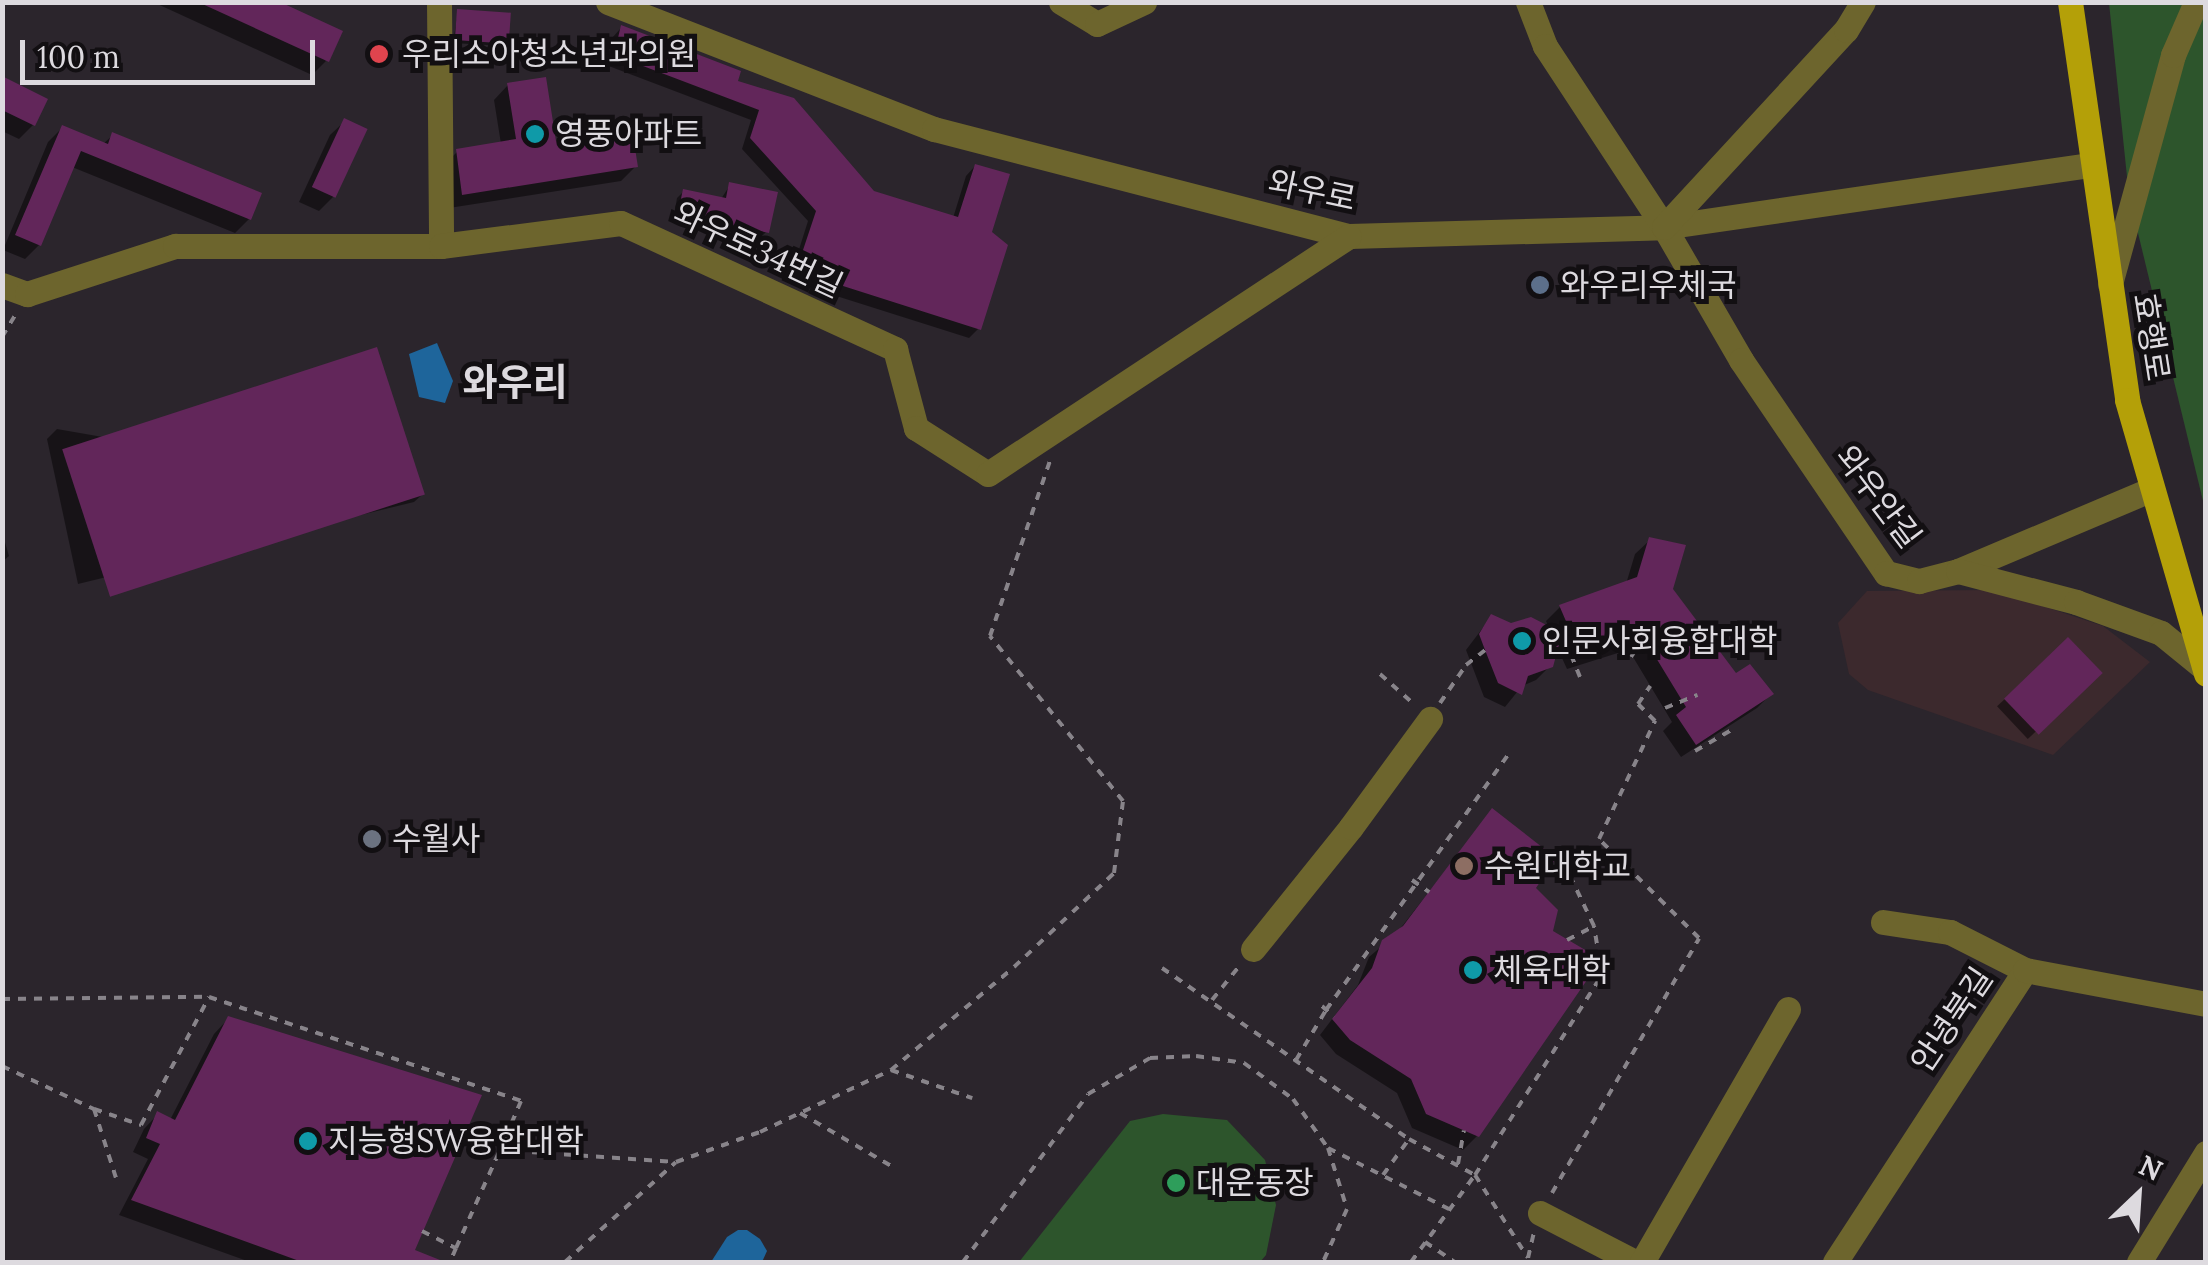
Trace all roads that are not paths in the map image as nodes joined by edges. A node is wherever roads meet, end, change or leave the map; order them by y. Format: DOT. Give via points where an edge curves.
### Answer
graph roads {
  1 [pos="439,2"];
  2 [pos="608,2"];
  3 [pos="1061,2"];
  4 [pos="1144,2"];
  5 [pos="1528,2"];
  6 [pos="1863,2"];
  7 [pos="2070,2"];
  8 [pos="2196,2"];
  9 [pos="2091,165"];
  10 [pos="1664,227"];
  11 [pos="1348,236"];
  12 [pos="441,246"];
  13 [pos="2,284"];
  14 [pos="2110,284"];
  15 [pos="2150,490"];
  16 [pos="1958,571"];
  17 [pos="2194,595"];
  18 [pos="2205,671"];
  19 [pos="1430,719"];
  20 [pos="1883,922"];
  21 [pos="1252,949"];
  22 [pos="2025,970"];
  23 [pos="2206,1004"];
  24 [pos="1788,1010"];
  25 [pos="2206,1152"];
  26 [pos="1540,1214"];
  27 [pos="1638,1262"];
  28 [pos="1835,1262"];
  29 [pos="2139,1262"];
  1 -- 12 [label="street"];
  2 -- 11 [label="street, 와우로" via="934,130"];
  3 -- 4 [label="street" via="1096,24"];
  5 -- 10 [label="street, 와우안길" via="1546,46"];
  6 -- 10 [label="street" via="1846,30"];
  7 -- 9 [label="main road, 효행로"];
  8 -- 14 [label="street" via="2173,55"];
  9 -- 10 [label="street, 와우로"];
  9 -- 14 [label="main road, 효행로"];
  10 -- 11 [label="street, 와우로"];
  10 -- 16 [label="street, 와우안길" via="1741,360 1886,572 1919,582"];
  11 -- 12 [label="street, 와우로34번길" via="988,474 916,428 895,349 621,223"];
  12 -- 13 [label="street, 와우로34번길" via="175,246 27,294"];
  14 -- 15 [label="main road, 효행로" via="2127,400"];
  15 -- 16 [label="street, 와우안길"];
  15 -- 17 [label="main road, 효행로"];
  16 -- 18 [label="street" via="2161,632"];
  17 -- 18 [label="main road, 효행로"];
  19 -- 21 [label="street"];
  20 -- 22 [label="street" via="1950,932"];
  22 -- 23 [label="street, 안녕북길"];
  22 -- 28 [label="street, 안녕북길"];
  24 -- 27 [label="street"];
  25 -- 29 [label="street"];
  26 -- 27 [label="street"];
}
